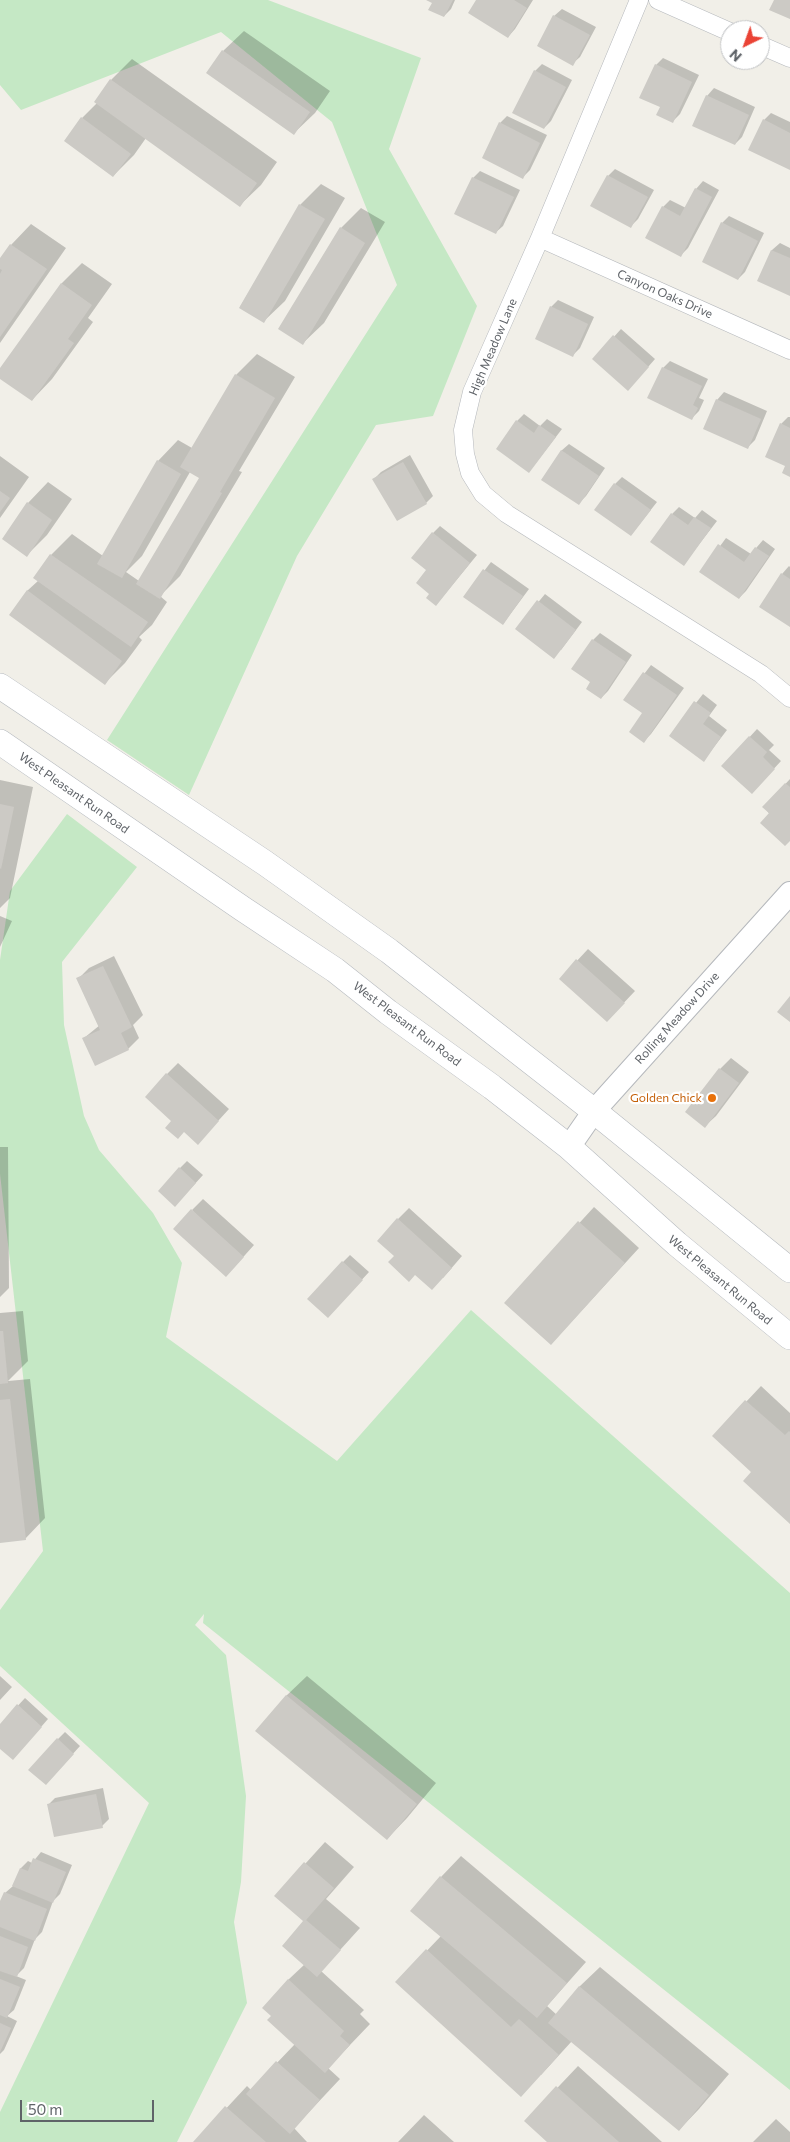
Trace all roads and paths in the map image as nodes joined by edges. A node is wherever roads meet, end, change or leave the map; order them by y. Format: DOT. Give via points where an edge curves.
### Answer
graph roads {
  1 [pos="639,0"];
  2 [pos="658,0"];
  3 [pos="720,28"];
  4 [pos="770,49"];
  5 [pos="790,58"];
  6 [pos="540,238"];
  7 [pos="790,350"];
  8 [pos="0,686"];
  9 [pos="790,698"];
  10 [pos="0,742"];
  11 [pos="790,893"];
  12 [pos="594,1111"];
  13 [pos="569,1147"];
  14 [pos="790,1270"];
  15 [pos="790,1337"];
  1 -- 6 [label="street, High Meadow Lane"];
  2 -- 3 [label="street"];
  4 -- 5 [label="street"];
  6 -- 7 [label="street, Canyon Oaks Drive"];
  6 -- 9 [label="street, High Meadow Lane" via="472,392 463,430 470,473 483,494 507,514 761,674"];
  8 -- 12 [label="main road" via="265,863 389,951"];
  10 -- 13 [label="main road, West Pleasant Run Road" via="335,970"];
  11 -- 12 [label="street, Rolling Meadow Drive"];
  12 -- 13 [label="street, Rolling Meadow Drive"];
  12 -- 14 [label="main road"];
  13 -- 15 [label="main road, West Pleasant Run Road" via="677,1244"];
}
